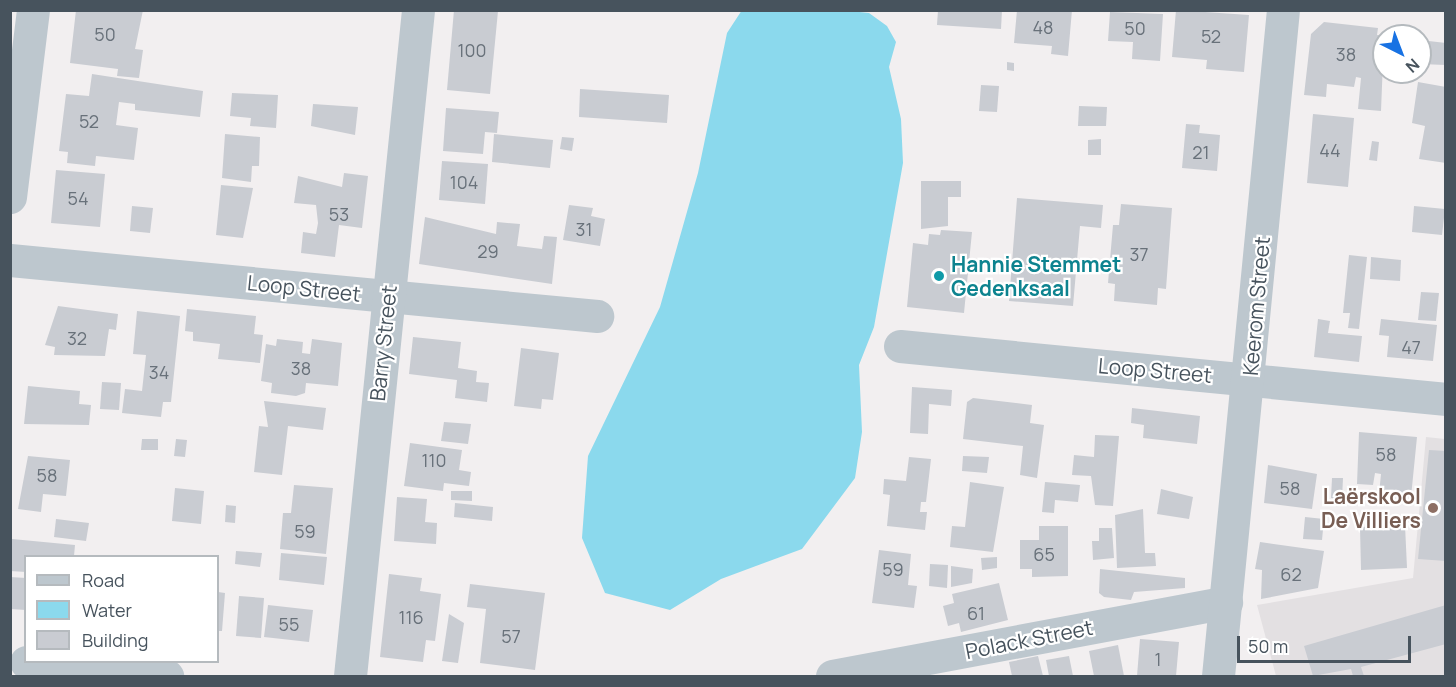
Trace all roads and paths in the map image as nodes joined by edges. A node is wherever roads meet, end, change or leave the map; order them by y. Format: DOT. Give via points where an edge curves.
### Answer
graph roads {
  1 [pos="33,10"];
  2 [pos="418,10"];
  3 [pos="1282,10"];
  4 [pos="10,197"];
  5 [pos="10,260"];
  6 [pos="387,296"];
  7 [pos="597,316"];
  8 [pos="900,346"];
  9 [pos="1250,379"];
  10 [pos="1446,399"];
  11 [pos="1226,602"];
  12 [pos="973,662"];
  13 [pos="36,663"];
  14 [pos="166,676"];
  15 [pos="350,676"];
  16 [pos="832,676"];
  17 [pos="1218,676"];
  1 -- 4 [label="street"];
  2 -- 6 [label="street, Barry Street"];
  3 -- 9 [label="street, Keerom Street"];
  5 -- 6 [label="street, Loop Street"];
  6 -- 7 [label="street, Loop Street"];
  6 -- 15 [label="street, Barry Street"];
  8 -- 9 [label="street, Loop Street"];
  9 -- 10 [label="street, Loop Street"];
  9 -- 11 [label="street, Keerom Street"];
  11 -- 12 [label="street, Polack Street"];
  11 -- 17 [label="street, Keerom Street"];
  12 -- 16 [label="street, Polack Street"];
  13 -- 14 [label="street"];
}
